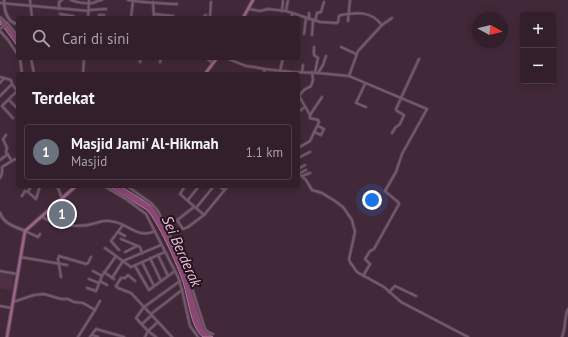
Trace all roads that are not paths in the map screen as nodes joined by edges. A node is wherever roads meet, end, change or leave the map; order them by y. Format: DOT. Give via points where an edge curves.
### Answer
graph roads {
  1 [pos="30,0"];
  2 [pos="63,0"];
  3 [pos="71,0"];
  4 [pos="89,0"];
  5 [pos="102,0"];
  6 [pos="128,0"];
  7 [pos="253,0"];
  8 [pos="288,0"];
  9 [pos="350,0"];
  10 [pos="133,1"];
  11 [pos="283,1"];
  12 [pos="4,2"];
  13 [pos="153,2"];
  14 [pos="211,2"];
  15 [pos="324,2"];
  16 [pos="0,3"];
  17 [pos="89,3"];
  18 [pos="177,4"];
  19 [pos="31,7"];
  20 [pos="59,9"];
  21 [pos="106,9"];
  22 [pos="248,9"];
  23 [pos="89,10"];
  24 [pos="282,10"];
  25 [pos="286,11"];
  26 [pos="293,13"];
  27 [pos="309,13"];
  28 [pos="349,13"];
  29 [pos="60,14"];
  30 [pos="154,14"];
  31 [pos="104,15"];
  32 [pos="32,16"];
  33 [pos="73,16"];
  34 [pos="88,16"];
  35 [pos="99,16"];
  36 [pos="131,16"];
  37 [pos="173,16"];
  38 [pos="210,16"];
  39 [pos="244,16"];
  40 [pos="292,16"];
  41 [pos="0,17"];
  42 [pos="307,18"];
  43 [pos="392,18"];
  44 [pos="314,21"];
  45 [pos="348,21"];
  46 [pos="6,23"];
  47 [pos="16,23"];
  48 [pos="382,25"];
  49 [pos="0,31"];
  50 [pos="16,34"];
  51 [pos="304,34"];
  52 [pos="312,35"];
  53 [pos="314,47"];
  54 [pos="341,47"];
  55 [pos="16,52"];
  56 [pos="356,54"];
  57 [pos="326,56"];
  58 [pos="418,59"];
  59 [pos="20,60"];
  60 [pos="31,60"];
  61 [pos="84,60"];
  62 [pos="209,60"];
  63 [pos="215,60"];
  64 [pos="231,60"];
  65 [pos="283,60"];
  66 [pos="213,63"];
  67 [pos="302,65"];
  68 [pos="264,69"];
  69 [pos="280,71"];
  70 [pos="22,72"];
  71 [pos="34,72"];
  72 [pos="83,72"];
  73 [pos="206,72"];
  74 [pos="265,72"];
  75 [pos="286,72"];
  76 [pos="302,72"];
  77 [pos="312,72"];
  78 [pos="315,73"];
  79 [pos="318,73"];
  80 [pos="349,76"];
  81 [pos="0,78"];
  82 [pos="4,78"];
  83 [pos="0,83"];
  84 [pos="12,84"];
  85 [pos="365,84"];
  86 [pos="16,88"];
  87 [pos="15,92"];
  88 [pos="300,94"];
  89 [pos="0,96"];
  90 [pos="300,97"];
  91 [pos="322,97"];
  92 [pos="401,98"];
  93 [pos="8,100"];
  94 [pos="16,106"];
  95 [pos="305,107"];
  96 [pos="366,107"];
  97 [pos="300,111"];
  98 [pos="310,115"];
  99 [pos="13,118"];
  100 [pos="317,126"];
  101 [pos="314,132"];
  102 [pos="392,133"];
  103 [pos="6,136"];
  104 [pos="300,147"];
  105 [pos="310,152"];
  106 [pos="8,154"];
  107 [pos="300,157"];
  108 [pos="16,159"];
  109 [pos="0,160"];
  110 [pos="12,161"];
  111 [pos="305,165"];
  112 [pos="1,167"];
  113 [pos="300,168"];
  114 [pos="306,170"];
  115 [pos="300,172"];
  116 [pos="310,173"];
  117 [pos="302,176"];
  118 [pos="0,178"];
  119 [pos="30,188"];
  120 [pos="39,188"];
  121 [pos="58,188"];
  122 [pos="74,188"];
  123 [pos="107,188"];
  124 [pos="130,188"];
  125 [pos="184,188"];
  126 [pos="197,188"];
  127 [pos="212,188"];
  128 [pos="222,188"];
  129 [pos="225,190"];
  130 [pos="28,192"];
  131 [pos="22,196"];
  132 [pos="62,198"];
  133 [pos="187,201"];
  134 [pos="195,207"];
  135 [pos="0,212"];
  136 [pos="204,215"];
  137 [pos="42,216"];
  138 [pos="1,219"];
  139 [pos="177,220"];
  140 [pos="123,225"];
  141 [pos="167,228"];
  142 [pos="25,231"];
  143 [pos="155,231"];
  144 [pos="118,232"];
  145 [pos="40,234"];
  146 [pos="125,236"];
  147 [pos="121,239"];
  148 [pos="161,244"];
  149 [pos="137,246"];
  150 [pos="104,248"];
  151 [pos="120,250"];
  152 [pos="125,252"];
  153 [pos="165,252"];
  154 [pos="142,253"];
  155 [pos="158,255"];
  156 [pos="116,256"];
  157 [pos="20,257"];
  158 [pos="91,257"];
  159 [pos="150,258"];
  160 [pos="122,261"];
  161 [pos="142,262"];
  162 [pos="59,264"];
  163 [pos="67,265"];
  164 [pos="134,265"];
  165 [pos="0,271"];
  166 [pos="93,271"];
  167 [pos="175,271"];
  168 [pos="104,272"];
  169 [pos="17,274"];
  170 [pos="102,276"];
  171 [pos="168,276"];
  172 [pos="363,276"];
  173 [pos="61,277"];
  174 [pos="89,280"];
  175 [pos="135,281"];
  176 [pos="160,281"];
  177 [pos="180,281"];
  178 [pos="100,282"];
  179 [pos="107,285"];
  180 [pos="154,286"];
  181 [pos="87,288"];
  182 [pos="182,290"];
  183 [pos="389,292"];
  184 [pos="416,296"];
  185 [pos="100,301"];
  186 [pos="13,302"];
  187 [pos="0,306"];
  188 [pos="144,307"];
  189 [pos="12,308"];
  190 [pos="568,309"];
  191 [pos="95,310"];
  192 [pos="152,315"];
  193 [pos="158,322"];
  194 [pos="142,324"];
  195 [pos="148,331"];
  196 [pos="91,334"];
  197 [pos="213,334"];
  198 [pos="120,336"];
  199 [pos="7,337"];
  200 [pos="78,337"];
  201 [pos="90,337"];
  202 [pos="98,337"];
  203 [pos="124,337"];
  204 [pos="145,337"];
  205 [pos="156,337"];
  206 [pos="172,337"];
  207 [pos="198,337"];
  208 [pos="468,337"];
  209 [pos="562,337"];
  1 -- 19 [label="street"];
  2 -- 20 [label="street" via="59,2"];
  3 -- 17 [label="street"];
  4 -- 17 [label="street"];
  5 -- 17 [label="street"];
  6 -- 10 [label="street"];
  7 -- 22 [label="main road"];
  8 -- 25 [label="street"];
  9 -- 28 [label="street"];
  10 -- 13 [label="street"];
  10 -- 36 [label="street"];
  11 -- 24 [label="street"];
  12 -- 16 [label="street"];
  12 -- 19 [label="street"];
  12 -- 47 [label="street" via="11,22"];
  13 -- 18 [label="street"];
  13 -- 30 [label="street"];
  14 -- 38 [label="street"];
  15 -- 44 [label="street" via="321,12 317,13"];
  17 -- 23 [label="street"];
  19 -- 20 [label="street"];
  19 -- 32 [label="street"];
  20 -- 23 [label="street"];
  21 -- 23 [label="street"];
  22 -- 24 [label="street"];
  22 -- 39 [label="main road"];
  23 -- 34 [label="street"];
  24 -- 25 [label="street"];
  25 -- 26 [label="street"];
  26 -- 40 [label="street"];
  26 -- 42 [label="street"];
  27 -- 42 [label="street"];
  28 -- 44 [label="street" via="340,15 336,23"];
  28 -- 45 [label="street"];
  28 -- 48 [label="street" via="371,15"];
  29 -- 33 [label="street"];
  30 -- 37 [label="street"];
  31 -- 35 [label="street"];
  41 -- 46 [label="street"];
  42 -- 44 [label="street"];
  42 -- 51 [label="street"];
  43 -- 48 [label="street"];
  44 -- 52 [label="street"];
  46 -- 49 [label="street"];
  46 -- 50 [label="street"];
  48 -- 56 [label="street"];
  49 -- 55 [label="street"];
  53 -- 78 [label="street" via="314,55 318,58"];
  54 -- 56 [label="street"];
  56 -- 80 [label="street"];
  57 -- 79 [label="street"];
  58 -- 92 [label="street"];
  59 -- 70 [label="street"];
  60 -- 71 [label="street"];
  61 -- 72 [label="street"];
  62 -- 66 [label="street"];
  63 -- 66 [label="main road"];
  64 -- 68 [label="street"];
  65 -- 69 [label="street"];
  66 -- 73 [label="main road"];
  67 -- 76 [label="street"];
  68 -- 69 [label="street"];
  68 -- 74 [label="street"];
  69 -- 75 [label="street"];
  76 -- 77 [label="street"];
  77 -- 78 [label="street"];
  77 -- 88 [label="street" via="311,86"];
  78 -- 79 [label="street"];
  79 -- 80 [label="street"];
  80 -- 85 [label="street"];
  81 -- 82 [label="street"];
  82 -- 83 [label="street"];
  82 -- 84 [label="street" via="11,80"];
  84 -- 86 [label="street"];
  84 -- 89 [label="street"];
  85 -- 92 [label="street"];
  85 -- 96 [label="street" via="356,102"];
  87 -- 93 [label="street"];
  90 -- 95 [label="street"];
  91 -- 98 [label="street"];
  92 -- 102 [label="street" via="396,110 404,115"];
  92 -- 172 [label="street" via="427,109 385,191 399,204 374,249 365,259 370,264"];
  93 -- 94 [label="street"];
  93 -- 99 [label="street" via="2,107"];
  95 -- 97 [label="street"];
  95 -- 98 [label="street"];
  98 -- 100 [label="street" via="310,118 318,120"];
  100 -- 101 [label="street"];
  100 -- 101 [label="street" via="324,130 321,135"];
  101 -- 104 [label="street" via="309,142"];
  103 -- 106 [label="street" via="3,139"];
  105 -- 107 [label="street"];
  106 -- 109 [label="street"];
  106 -- 110 [label="street"];
  108 -- 110 [label="street"];
  110 -- 112 [label="street"];
  111 -- 113 [label="street"];
  112 -- 118 [label="street"];
  114 -- 115 [label="street"];
  116 -- 117 [label="street"];
  117 -- 172 [label="street" via="312,190 336,201 352,220 355,232 350,262"];
  119 -- 130 [label="street"];
  120 -- 130 [label="street" via="36,199"];
  121 -- 132 [label="street"];
  122 -- 132 [label="main road"];
  123 -- 143 [label="street" via="146,214"];
  124 -- 141 [label="street" via="151,203"];
  125 -- 133 [label="street" via="180,194"];
  126 -- 133 [label="street"];
  127 -- 134 [label="street"];
  128 -- 129 [label="street"];
  129 -- 136 [label="street"];
  130 -- 131 [label="street" via="25,191"];
  132 -- 137 [label="main road"];
  133 -- 134 [label="street"];
  134 -- 136 [label="street"];
  134 -- 139 [label="street"];
  135 -- 138 [label="street"];
  136 -- 139 [label="street" via="183,229"];
  137 -- 140 [label="street" via="66,225 89,225 109,220"];
  137 -- 142 [label="main road"];
  138 -- 142 [label="street"];
  139 -- 141 [label="street"];
  140 -- 143 [label="street" via="141,234"];
  140 -- 144 [label="street"];
  141 -- 197 [label="street" via="188,272 205,329"];
  142 -- 145 [label="street" via="38,237"];
  142 -- 157 [label="main road"];
  143 -- 148 [label="street"];
  144 -- 146 [label="street"];
  144 -- 151 [label="street" via="111,242"];
  147 -- 149 [label="street"];
  148 -- 153 [label="street"];
  148 -- 154 [label="street"];
  149 -- 152 [label="street"];
  149 -- 154 [label="street"];
  150 -- 156 [label="street"];
  153 -- 155 [label="street"];
  153 -- 167 [label="street"];
  154 -- 160 [label="street"];
  155 -- 159 [label="street"];
  155 -- 171 [label="street"];
  156 -- 160 [label="street"];
  156 -- 168 [label="street"];
  157 -- 162 [label="street"];
  157 -- 169 [label="main road"];
  158 -- 162 [label="street" via="86,264 59,256"];
  159 -- 161 [label="street"];
  159 -- 176 [label="street"];
  160 -- 164 [label="street" via="130,266"];
  160 -- 168 [label="street" via="113,278"];
  161 -- 164 [label="street"];
  161 -- 180 [label="street"];
  162 -- 163 [label="street"];
  162 -- 173 [label="street"];
  164 -- 180 [label="street" via="149,290"];
  165 -- 169 [label="street"];
  166 -- 170 [label="street"];
  167 -- 171 [label="street"];
  167 -- 177 [label="street"];
  168 -- 170 [label="street"];
  169 -- 186 [label="main road"];
  170 -- 178 [label="street"];
  171 -- 176 [label="street"];
  172 -- 183 [label="street"];
  174 -- 178 [label="street"];
  175 -- 188 [label="street" via="128,275 121,278 116,286 131,293"];
  176 -- 180 [label="street"];
  177 -- 182 [label="street"];
  177 -- 188 [label="street"];
  178 -- 179 [label="street"];
  178 -- 181 [label="street" via="96,291"];
  182 -- 192 [label="street"];
  182 -- 207 [label="street" via="190,326"];
  183 -- 184 [label="street" via="395,286"];
  183 -- 208 [label="street" via="404,305"];
  185 -- 191 [label="street"];
  186 -- 189 [label="main road"];
  186 -- 191 [label="street" via="44,294 83,303"];
  187 -- 189 [label="street"];
  188 -- 192 [label="street"];
  188 -- 194 [label="street" via="136,318"];
  189 -- 199 [label="main road"];
  190 -- 209 [label="street"];
  191 -- 200 [label="street"];
  192 -- 193 [label="street"];
  192 -- 194 [label="street"];
  193 -- 195 [label="street"];
  193 -- 206 [label="street"];
  194 -- 195 [label="street"];
  195 -- 204 [label="street"];
  195 -- 205 [label="street"];
  196 -- 198 [label="street" via="96,328"];
  196 -- 201 [label="street"];
  196 -- 202 [label="street"];
  198 -- 203 [label="street"];
}
